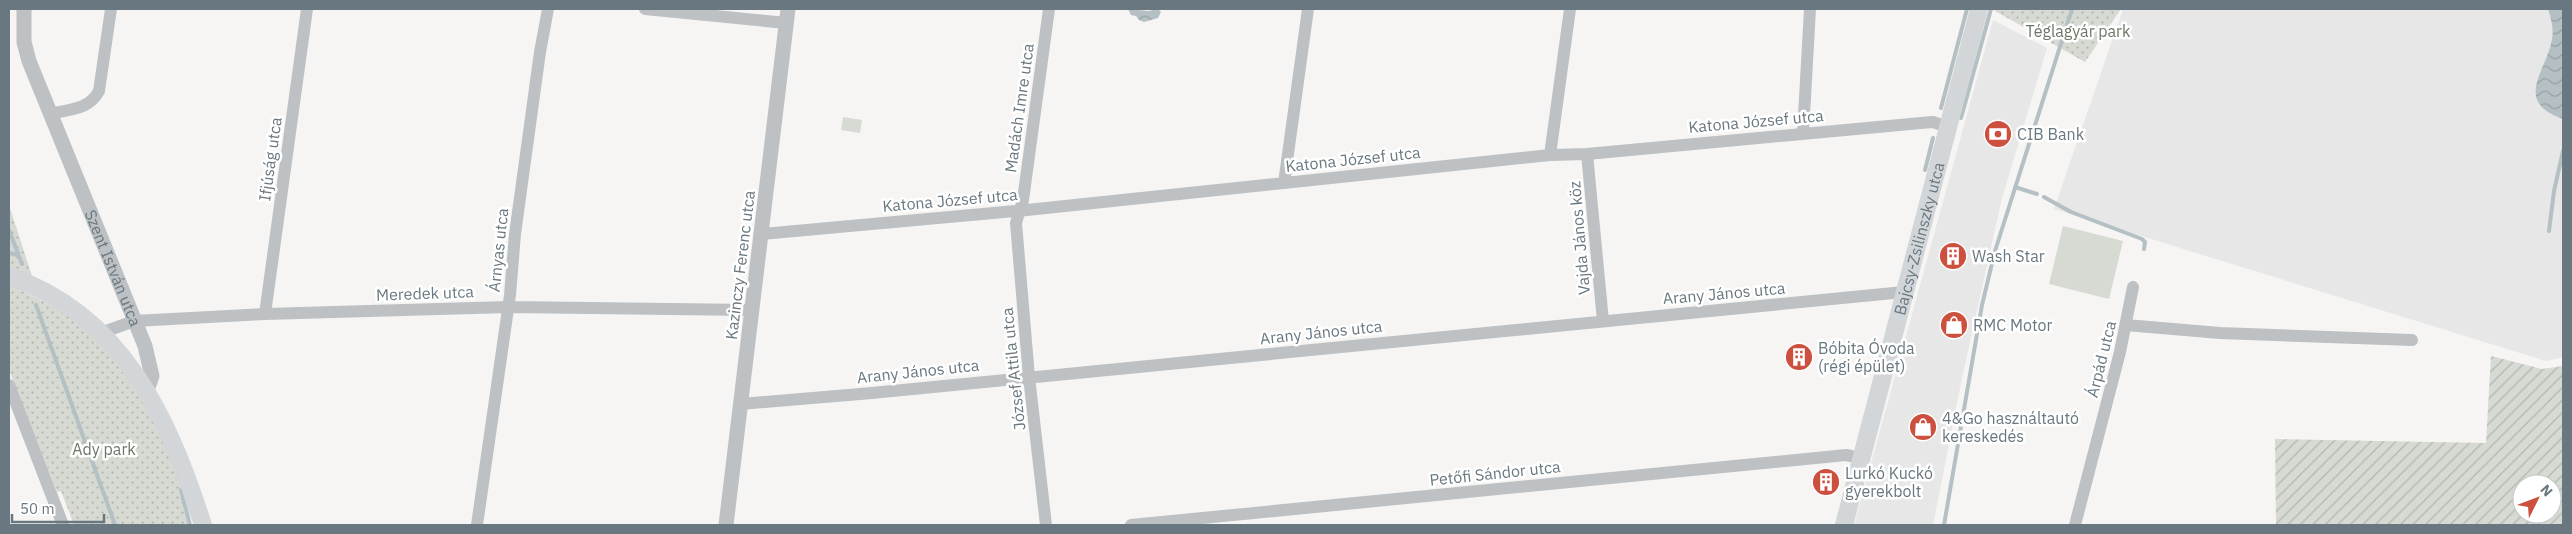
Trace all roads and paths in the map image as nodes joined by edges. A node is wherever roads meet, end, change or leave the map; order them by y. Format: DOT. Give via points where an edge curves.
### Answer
graph roads {
  1 [pos="24,9"];
  2 [pos="111,9"];
  3 [pos="307,9"];
  4 [pos="548,9"];
  5 [pos="645,9"];
  6 [pos="1049,9"];
  7 [pos="1308,9"];
  8 [pos="1570,9"];
  9 [pos="1810,9"];
  10 [pos="1979,9"];
  11 [pos="787,16"];
  12 [pos="50,114"];
  13 [pos="1948,127"];
  14 [pos="1803,133"];
  15 [pos="1587,154"];
  16 [pos="1550,155"];
  17 [pos="1284,182"];
  18 [pos="1019,210"];
  19 [pos="761,234"];
  20 [pos="9,276"];
  21 [pos="2133,287"];
  22 [pos="1904,292"];
  23 [pos="508,307"];
  24 [pos="752,310"];
  25 [pos="265,314"];
  26 [pos="1602,320"];
  27 [pos="134,321"];
  28 [pos="2126,325"];
  29 [pos="101,333"];
  30 [pos="2412,340"];
  31 [pos="1030,377"];
  32 [pos="9,384"];
  33 [pos="147,390"];
  34 [pos="740,404"];
  35 [pos="1861,458"];
  36 [pos="63,525"];
  37 [pos="203,525"];
  38 [pos="478,525"];
  39 [pos="726,525"];
  40 [pos="1046,525"];
  41 [pos="1132,525"];
  42 [pos="1844,525"];
  43 [pos="2075,525"];
  1 -- 12 [label="street, Szent István utca" via="24,42"];
  2 -- 12 [label="street" via="99,91 94,101"];
  3 -- 25 [label="street, Ifjúság utca"];
  4 -- 23 [label="street, Árnyas utca" via="515,234"];
  5 -- 11 [label="street"];
  6 -- 18 [label="street, Madách Imre utca"];
  7 -- 17 [label="street"];
  8 -- 16 [label="street"];
  9 -- 14 [label="street"];
  10 -- 13 [label="main road, Bajcsy-Zsilinszky utca"];
  11 -- 19 [label="street, Kazinczy Ferenc utca"];
  12 -- 27 [label="street, Szent István utca"];
  13 -- 14 [label="street, Katona József utca" via="1933,122"];
  13 -- 22 [label="main road, Bajcsy-Zsilinszky utca"];
  14 -- 15 [label="street, Katona József utca"];
  15 -- 16 [label="street, Katona József utca"];
  15 -- 26 [label="street, Vajda János köz"];
  16 -- 17 [label="street, Katona József utca"];
  17 -- 18 [label="street, Katona József utca"];
  18 -- 19 [label="street, Katona József utca"];
  18 -- 31 [label="street, József Attila utca" via="1016,223"];
  19 -- 24 [label="street, Kazinczy Ferenc utca"];
  20 -- 29 [label="main road" via="42,290"];
  21 -- 28 [label="street, Árpád utca"];
  22 -- 26 [label="street, Arany János utca"];
  22 -- 35 [label="main road, Bajcsy-Zsilinszky utca"];
  23 -- 24 [label="street, Meredek utca"];
  23 -- 25 [label="street, Meredek utca"];
  23 -- 38 [label="street, Árnyas utca"];
  24 -- 34 [label="street, Kazinczy Ferenc utca"];
  25 -- 27 [label="street, Meredek utca"];
  26 -- 31 [label="street, Arany János utca"];
  27 -- 29 [label="street, Meredek utca"];
  27 -- 33 [label="street, Szent István utca" via="145,346 152,376"];
  28 -- 30 [label="street" via="2220,333"];
  28 -- 43 [label="street, Árpád utca"];
  29 -- 33 [label="main road" via="118,350"];
  31 -- 34 [label="street, Arany János utca"];
  31 -- 40 [label="street, József Attila utca"];
  32 -- 36 [label="street"];
  33 -- 37 [label="main road" via="179,457"];
  34 -- 39 [label="street, Kazinczy Ferenc utca"];
  35 -- 41 [label="street, Petőfi Sándor utca" via="1837,456"];
  35 -- 42 [label="main road, Bajcsy-Zsilinszky utca"];
}
